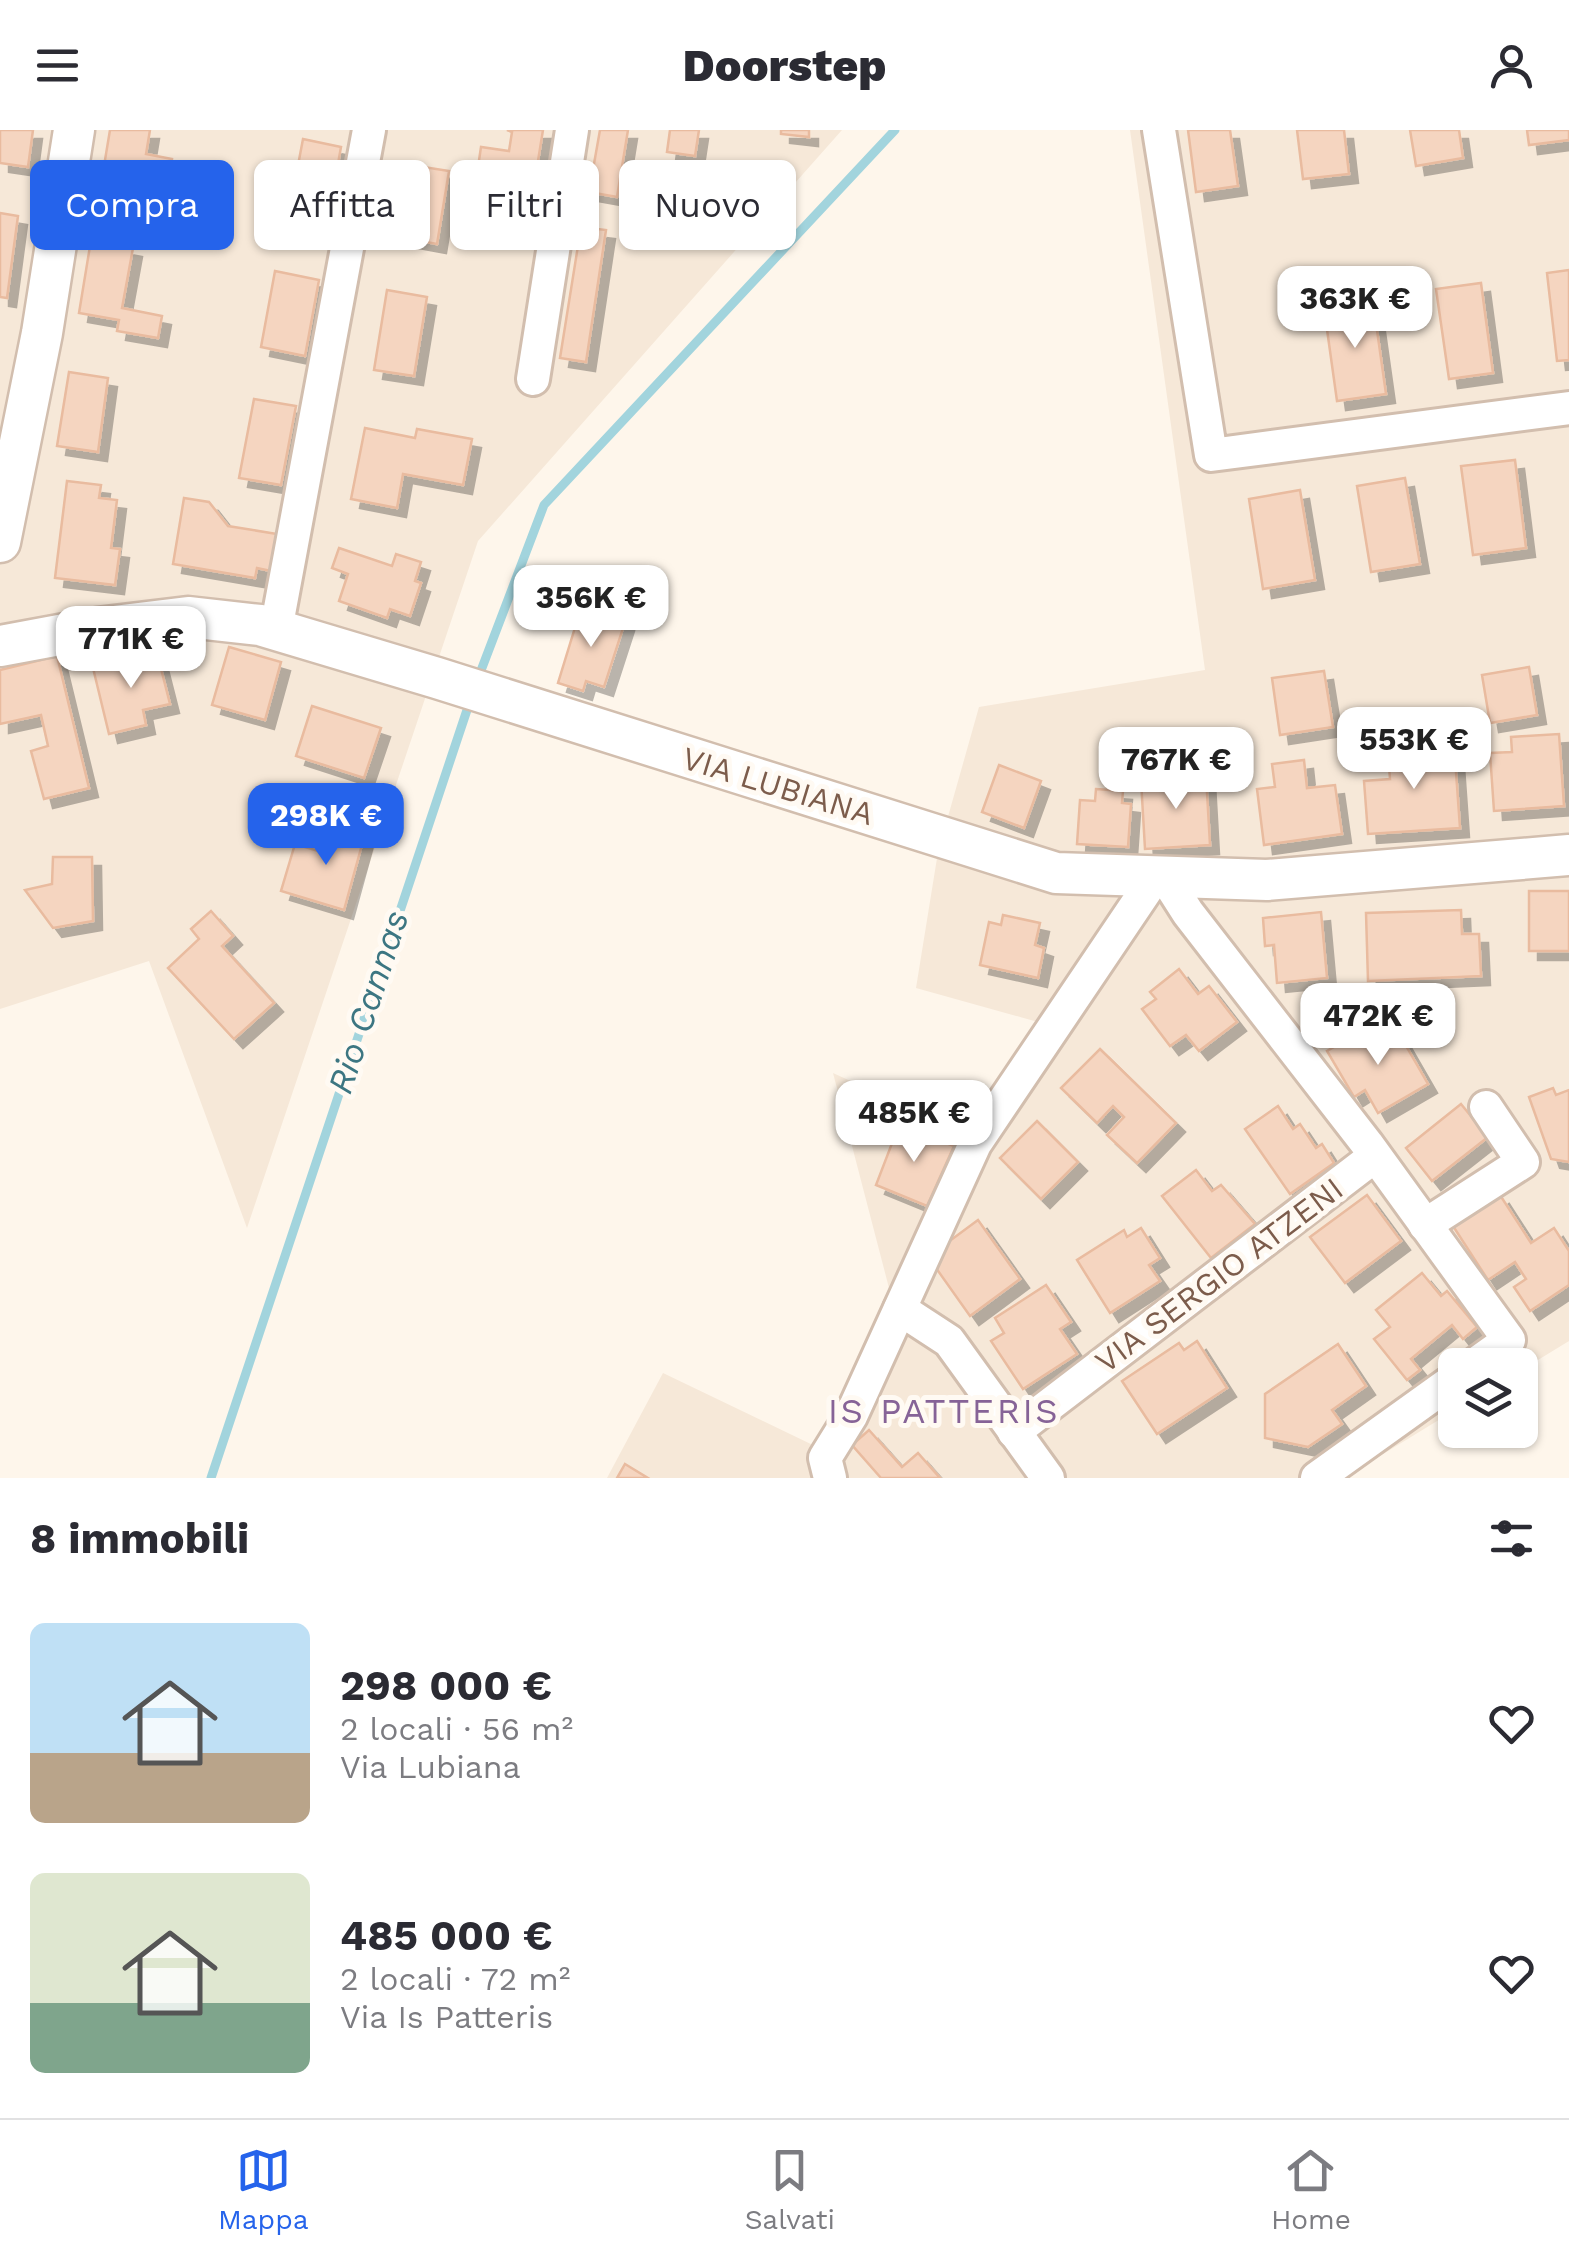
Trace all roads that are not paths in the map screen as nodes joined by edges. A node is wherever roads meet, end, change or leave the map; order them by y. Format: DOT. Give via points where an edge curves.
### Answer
graph roads {
  1 [pos="74,130"];
  2 [pos="369,130"];
  3 [pos="572,130"];
  4 [pos="1159,130"];
  5 [pos="533,379"];
  6 [pos="1569,408"];
  7 [pos="0,542"];
  8 [pos="276,630"];
  9 [pos="0,646"];
  10 [pos="1569,854"];
  11 [pos="1160,877"];
  12 [pos="1486,1107"];
  13 [pos="1375,1156"];
  14 [pos="1426,1225"];
  15 [pos="900,1309"];
  16 [pos="1497,1348"];
  17 [pos="1438,1390"];
  18 [pos="1014,1432"];
  19 [pos="827,1468"];
  20 [pos="1048,1478"];
  21 [pos="1317,1478"];
  1 -- 7 [label="street"];
  2 -- 8 [label="street"];
  3 -- 5 [label="street"];
  4 -- 6 [label="street" via="1211,455"];
  8 -- 9 [label="street, VIA LUBIANA" via="188,616"];
  8 -- 11 [label="street, VIA LUBIANA" via="1056,874"];
  10 -- 11 [label="street, VIA LUBIANA" via="1267,880"];
  11 -- 13 [label="street"];
  11 -- 15 [label="street" via="975,1144"];
  12 -- 14 [label="street" via="1523,1162"];
  13 -- 14 [label="street"];
  13 -- 18 [label="street, VIA SERGIO ATZENI"];
  14 -- 16 [label="street" via="1508,1340"];
  15 -- 18 [label="street" via="949,1341"];
  15 -- 19 [label="street"];
  17 -- 21 [label="street"];
  18 -- 20 [label="street"];
}
